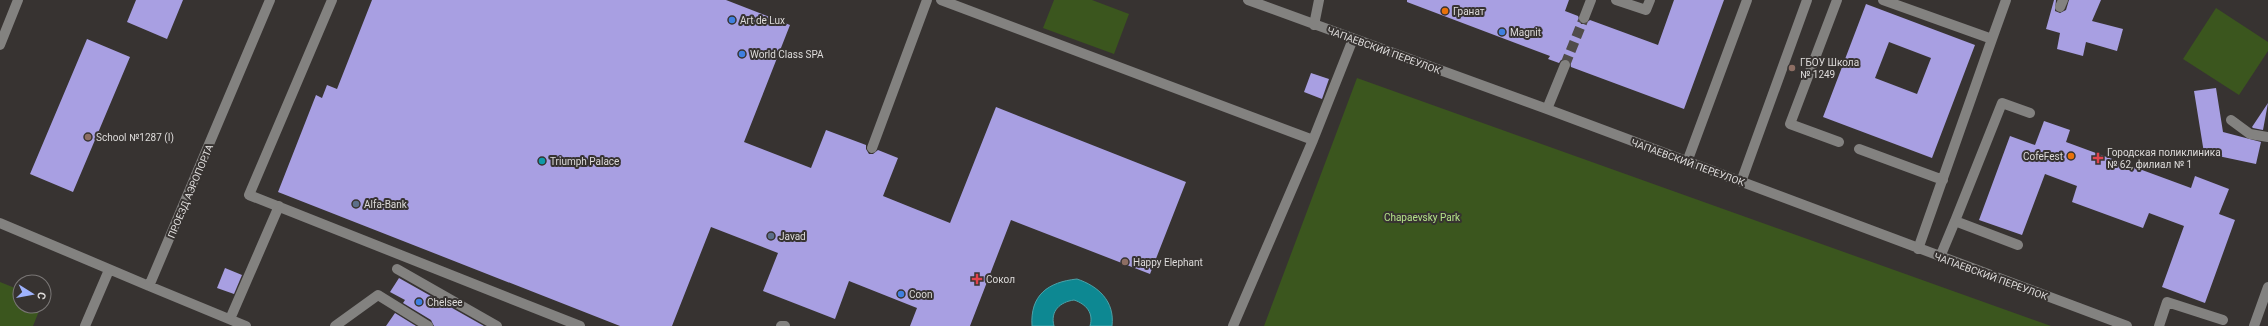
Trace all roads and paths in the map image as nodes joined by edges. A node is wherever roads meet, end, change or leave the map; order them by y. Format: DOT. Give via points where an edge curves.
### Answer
graph roads {
  1 [pos="18,0"];
  2 [pos="270,0"];
  3 [pos="332,0"];
  4 [pos="927,0"];
  5 [pos="941,0"];
  6 [pos="1248,0"];
  7 [pos="1319,0"];
  8 [pos="1591,0"];
  9 [pos="1616,0"];
  10 [pos="1650,0"];
  11 [pos="1747,0"];
  12 [pos="1807,0"];
  13 [pos="1837,0"];
  14 [pos="1884,0"];
  15 [pos="2006,0"];
  16 [pos="1584,18"];
  17 [pos="1314,25"];
  18 [pos="1353,39"];
  19 [pos="1992,39"];
  20 [pos="0,45"];
  21 [pos="1565,65"];
  22 [pos="1547,109"];
  23 [pos="2030,113"];
  24 [pos="2231,120"];
  25 [pos="2268,137"];
  26 [pos="1313,140"];
  27 [pos="1839,142"];
  28 [pos="872,148"];
  29 [pos="1859,149"];
  30 [pos="1687,162"];
  31 [pos="1943,180"];
  32 [pos="1741,182"];
  33 [pos="279,206"];
  34 [pos="1955,221"];
  35 [pos="0,223"];
  36 [pos="2018,245"];
  37 [pos="1918,249"];
  38 [pos="1940,257"];
  39 [pos="398,269"];
  40 [pos="109,270"];
  41 [pos="149,286"];
  42 [pos="2268,287"];
  43 [pos="230,319"];
  44 [pos="2223,320"];
  45 [pos="85,326"];
  46 [pos="246,326"];
  47 [pos="335,326"];
  48 [pos="428,326"];
  49 [pos="497,326"];
  50 [pos="580,326"];
  51 [pos="781,326"];
  52 [pos="785,326"];
  53 [pos="1233,326"];
  54 [pos="2126,326"];
  55 [pos="2159,326"];
  56 [pos="2254,326"];
  1 -- 20 [label="street"];
  2 -- 41 [label="street, ПРОЕЗД АЭРОПОРТА"];
  3 -- 33 [label="street" via="249,195"];
  4 -- 28 [label="street"];
  5 -- 26 [label="street"];
  6 -- 17 [label="street, ЧАПАЕВСКИЙ ПЕРЕУЛОК"];
  7 -- 17 [label="street"];
  8 -- 16 [label="street"];
  9 -- 10 [label="street" via="1646,10"];
  11 -- 30 [label="street"];
  12 -- 32 [label="street"];
  13 -- 27 [label="street" via="1790,124"];
  14 -- 19 [label="street"];
  15 -- 19 [label="street"];
  17 -- 18 [label="street, ЧАПАЕВСКИЙ ПЕРЕУЛОК"];
  18 -- 22 [label="street, ЧАПАЕВСКИЙ ПЕРЕУЛОК"];
  18 -- 26 [label="street"];
  19 -- 31 [label="street"];
  21 -- 22 [label="street"];
  22 -- 30 [label="street, ЧАПАЕВСКИЙ ПЕРЕУЛОК"];
  23 -- 34 [label="street" via="2002,103"];
  24 -- 25 [label="street" via="2250,134"];
  26 -- 53 [label="street"];
  29 -- 31 [label="street"];
  30 -- 32 [label="street, ЧАПАЕВСКИЙ ПЕРЕУЛОК"];
  31 -- 37 [label="street"];
  32 -- 37 [label="street, ЧАПАЕВСКИЙ ПЕРЕУЛОК"];
  33 -- 43 [label="street"];
  33 -- 50 [label="street"];
  34 -- 36 [label="street"];
  34 -- 38 [label="street"];
  35 -- 40 [label="street"];
  37 -- 38 [label="street, ЧАПАЕВСКИЙ ПЕРЕУЛОК"];
  38 -- 54 [label="street, ЧАПАЕВСКИЙ ПЕРЕУЛОК"];
  39 -- 49 [label="street"];
  40 -- 41 [label="street"];
  40 -- 45 [label="street"];
  41 -- 43 [label="street"];
  42 -- 56 [label="street"];
  43 -- 46 [label="street"];
  44 -- 55 [label="street" via="2167,302"];
  47 -- 48 [label="street" via="378,295"];
  51 -- 52 [label="street"];
}
